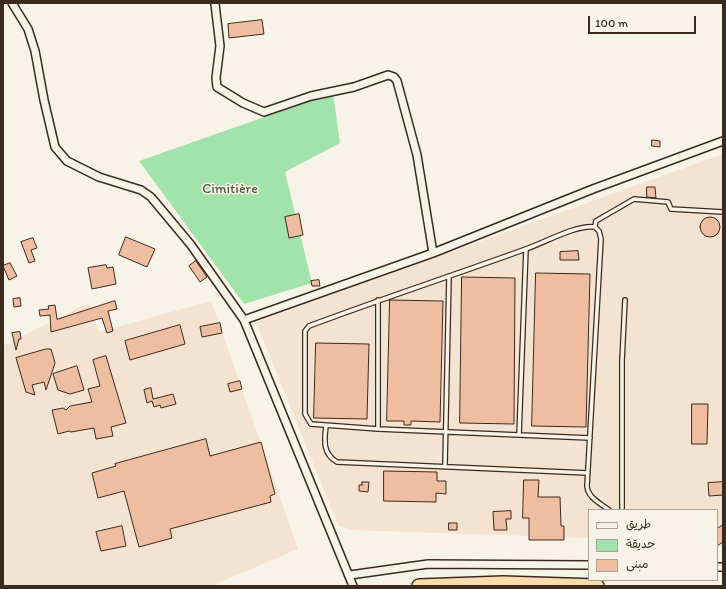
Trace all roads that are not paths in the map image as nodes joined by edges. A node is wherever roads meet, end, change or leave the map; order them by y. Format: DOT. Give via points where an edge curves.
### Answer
graph roads {
  1 [pos="12,3"];
  2 [pos="215,4"];
  3 [pos="723,141"];
  4 [pos="723,212"];
  5 [pos="595,227"];
  6 [pos="526,249"];
  7 [pos="433,253"];
  8 [pos="449,276"];
  9 [pos="378,300"];
  10 [pos="625,300"];
  11 [pos="244,320"];
  12 [pos="326,426"];
  13 [pos="378,429"];
  14 [pos="447,432"];
  15 [pos="519,434"];
  16 [pos="590,438"];
  17 [pos="445,465"];
  18 [pos="588,473"];
  19 [pos="608,509"];
  20 [pos="622,509"];
  21 [pos="588,565"];
  22 [pos="350,575"];
  23 [pos="353,586"];
  24 [pos="419,586"];
  25 [pos="597,586"];
  1 -- 11 [label="street" via="28,29 35,51 55,147 67,161 99,177 141,190 151,197 191,245"];
  2 -- 7 [label="street" via="220,46 217,87 259,110 270,111 312,96 354,87 388,75 394,76 417,155"];
  3 -- 7 [label="street" via="593,188"];
  4 -- 5 [label="lane" via="671,209 668,202 634,199 596,221"];
  5 -- 6 [label="lane" via="583,227"];
  5 -- 16 [label="lane" via="601,239"];
  6 -- 8 [label="lane"];
  6 -- 15 [label="lane"];
  7 -- 11 [label="street"];
  8 -- 9 [label="lane"];
  8 -- 14 [label="lane"];
  9 -- 12 [label="lane" via="309,326 305,331 305,414 312,424"];
  9 -- 13 [label="lane"];
  10 -- 20 [label="lane" via="622,361"];
  11 -- 22 [label="street"];
  12 -- 13 [label="lane"];
  12 -- 17 [label="lane" via="326,451 330,458 337,462"];
  13 -- 14 [label="lane"];
  14 -- 15 [label="lane"];
  14 -- 17 [label="lane"];
  15 -- 16 [label="lane"];
  16 -- 18 [label="lane"];
  17 -- 18 [label="lane"];
  18 -- 19 [label="lane" via="587,492"];
  21 -- 22 [label="street" via="428,564"];
  22 -- 23 [label="street"];
  24 -- 25 [label="highway" via="503,583"];
}
